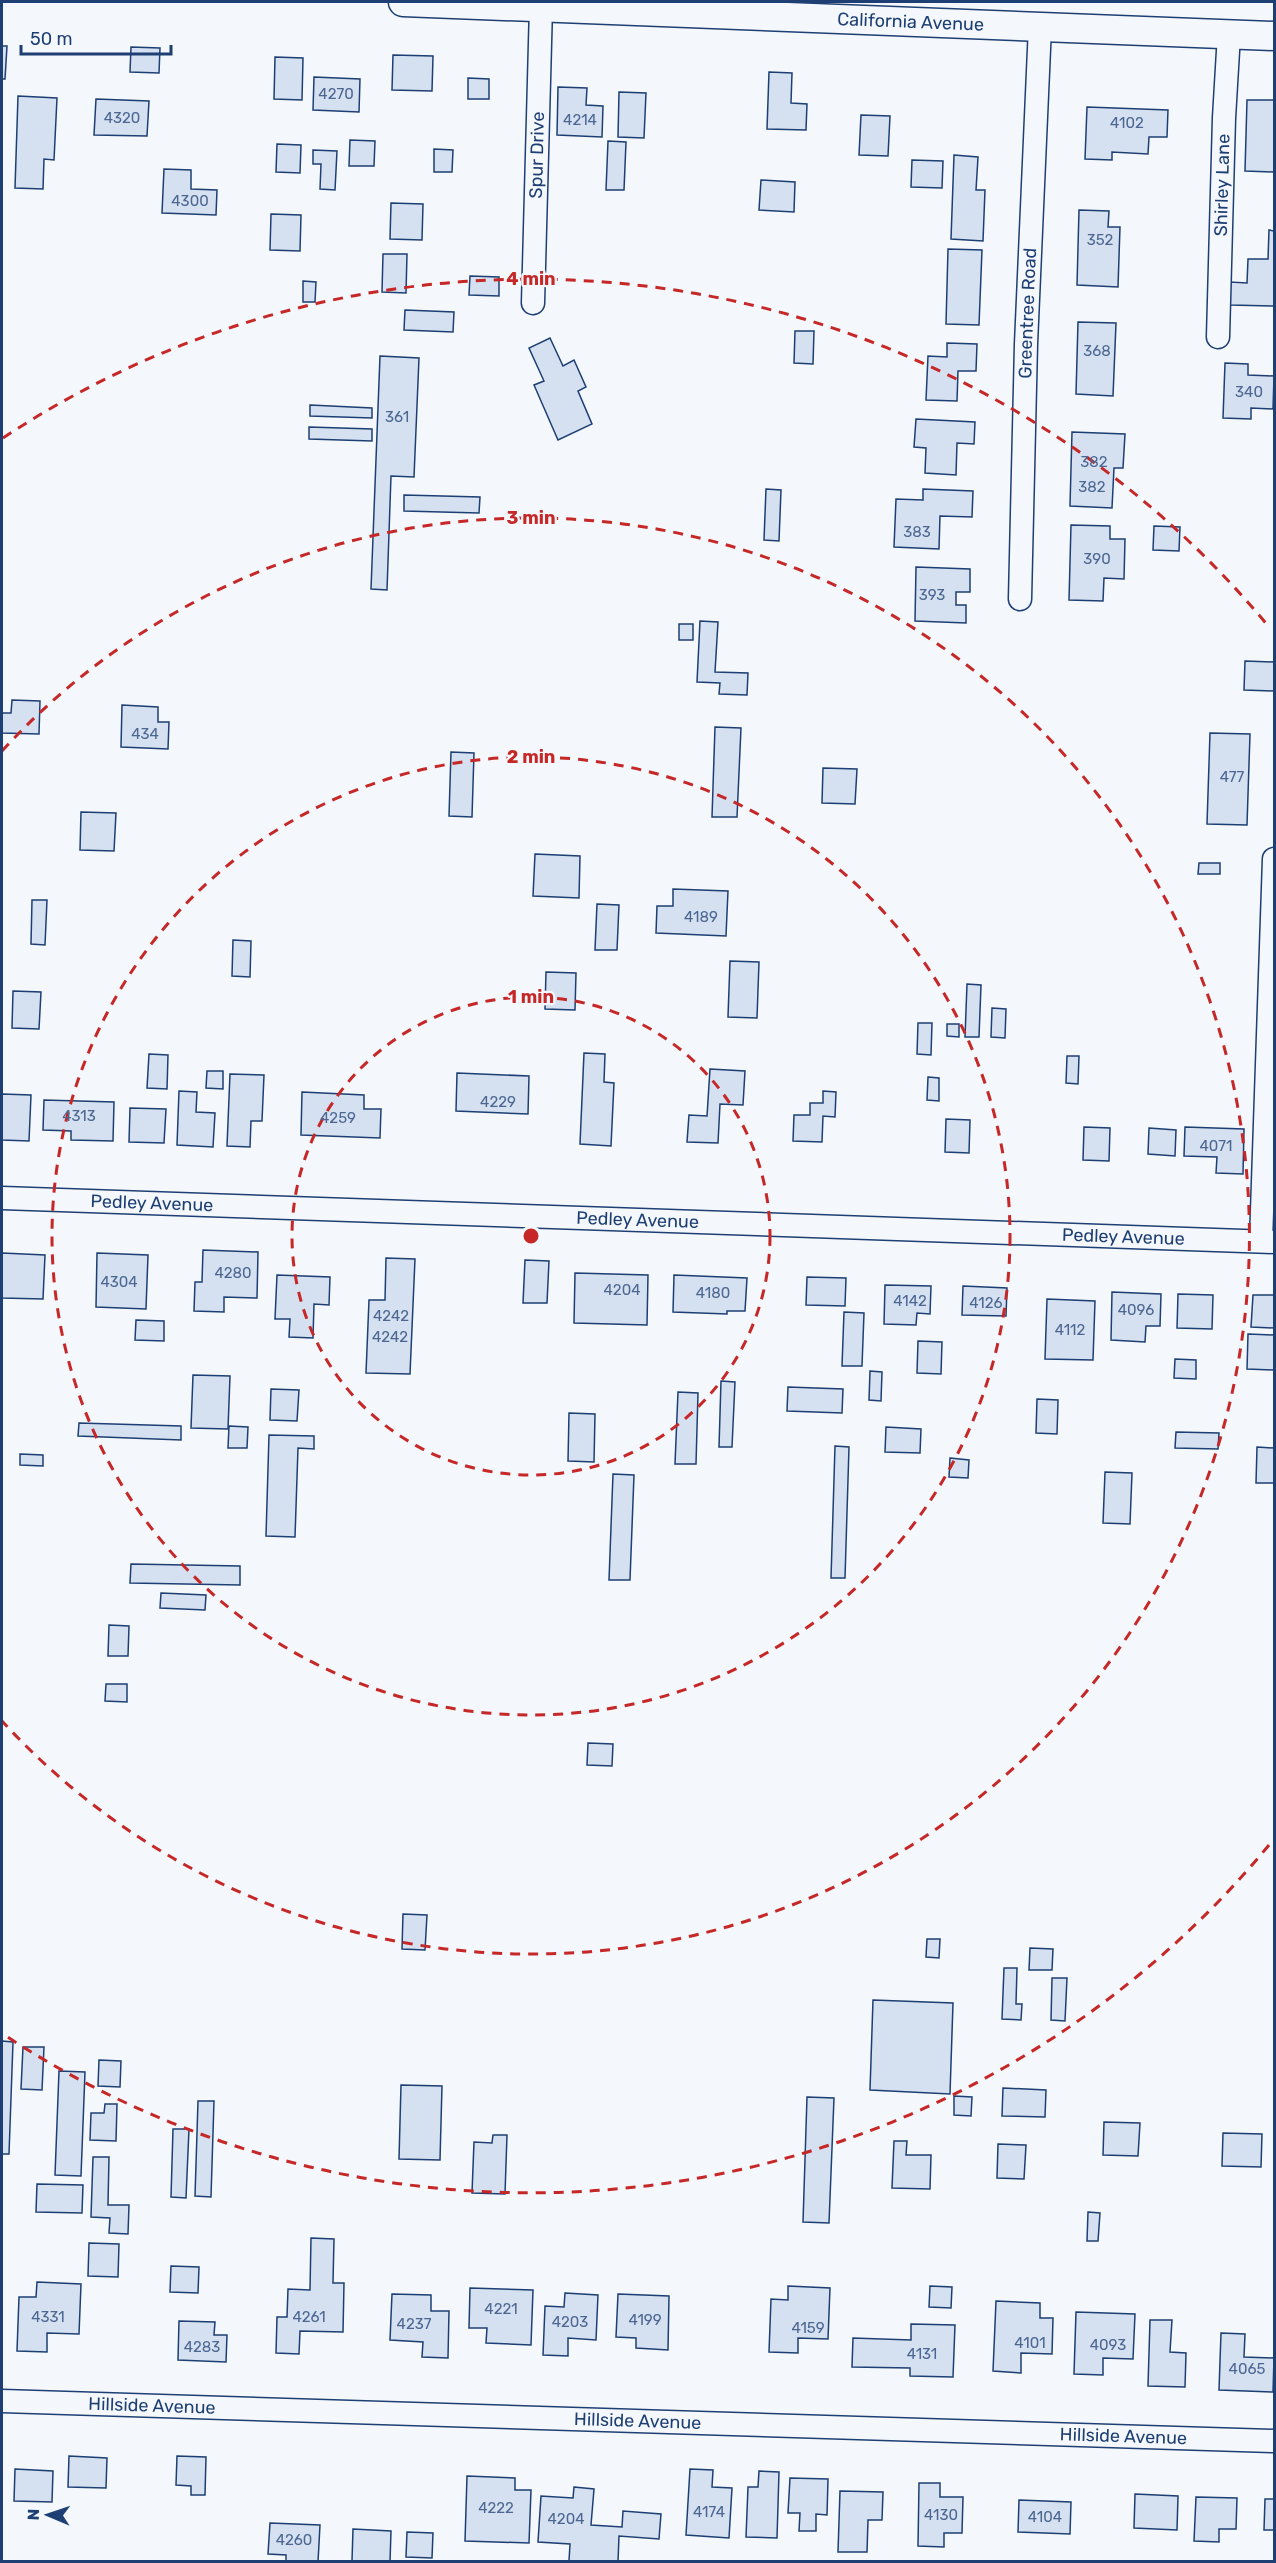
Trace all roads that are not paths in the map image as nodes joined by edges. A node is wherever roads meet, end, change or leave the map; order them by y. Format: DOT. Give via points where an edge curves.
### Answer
graph roads {
  1 [pos="403,2"];
  2 [pos="541,6"];
  3 [pos="703,7"];
  4 [pos="1040,26"];
  5 [pos="1229,34"];
  6 [pos="1275,36"];
  7 [pos="533,303"];
  8 [pos="1218,337"];
  9 [pos="1020,599"];
  10 [pos="1275,859"];
  11 [pos="2,1198"];
  12 [pos="1268,1241"];
  13 [pos="2,2401"];
  14 [pos="1275,2441"];
  1 -- 2 [label="main road, California Avenue"];
  2 -- 3 [label="main road, California Avenue"];
  2 -- 7 [label="street, Spur Drive"];
  3 -- 4 [label="main road, California Avenue"];
  4 -- 5 [label="main road, California Avenue"];
  4 -- 9 [label="street, Greentree Road"];
  5 -- 6 [label="main road, California Avenue"];
  5 -- 8 [label="street, Shirley Lane"];
  10 -- 12 [label="street"];
  11 -- 12 [label="street, Pedley Avenue"];
  13 -- 14 [label="street, Hillside Avenue"];
}
